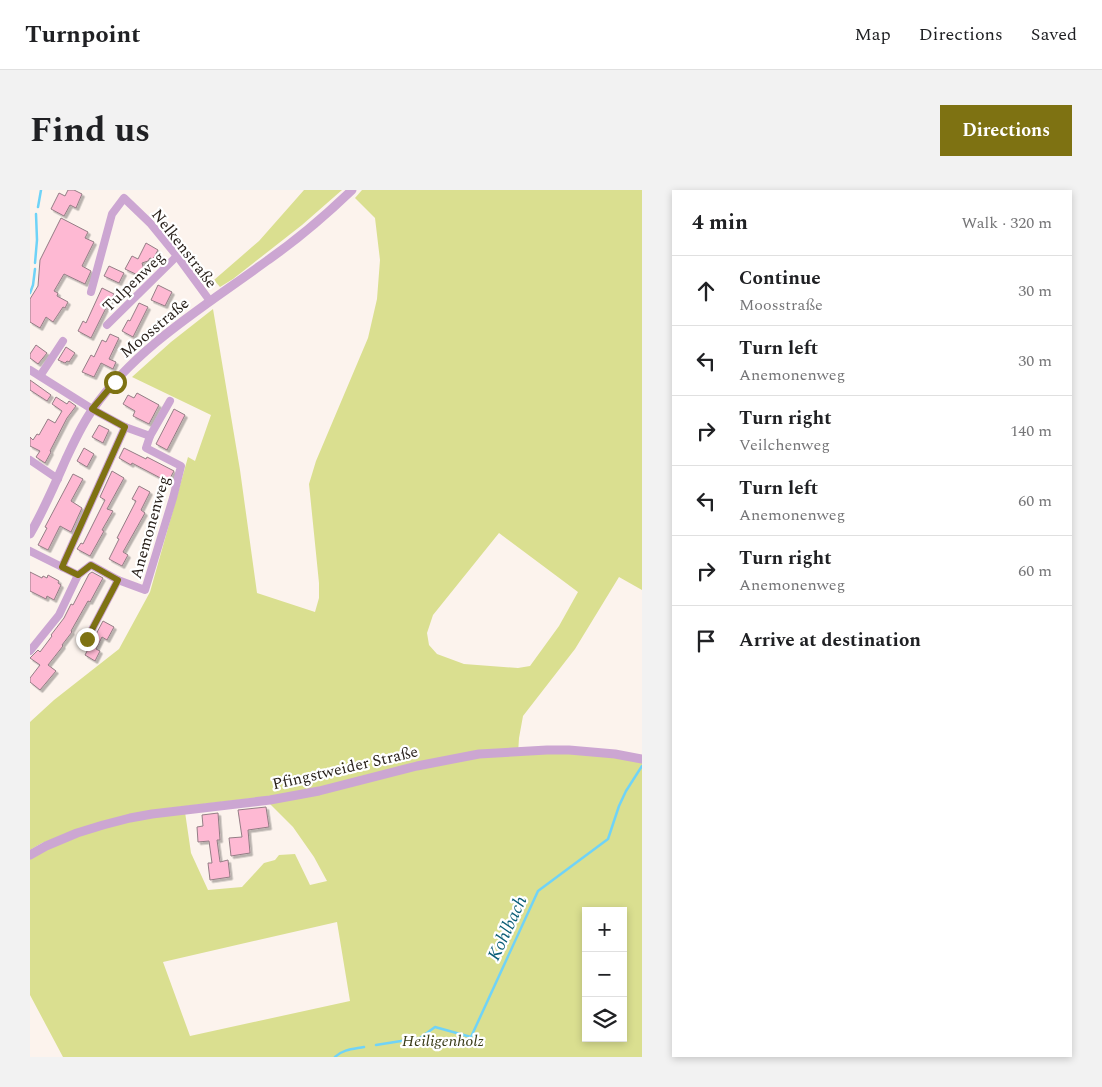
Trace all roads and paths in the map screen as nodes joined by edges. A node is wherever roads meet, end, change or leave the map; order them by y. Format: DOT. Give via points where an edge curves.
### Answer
graph roads {
  1 [pos="352,190"];
  2 [pos="177,256"];
  3 [pos="91,292"];
  4 [pos="210,301"];
  5 [pos="107,325"];
  6 [pos="63,341"];
  7 [pos="30,370"];
  8 [pos="40,376"];
  9 [pos="170,401"];
  10 [pos="92,409"];
  11 [pos="125,427"];
  12 [pos="150,436"];
  13 [pos="30,460"];
  14 [pos="58,478"];
  15 [pos="30,534"];
  16 [pos="30,551"];
  17 [pos="62,567"];
  18 [pos="78,575"];
  19 [pos="118,580"];
  20 [pos="87,639"];
  21 [pos="30,651"];
  22 [pos="642,759"];
  23 [pos="30,855"];
  1 -- 4 [label="street, Moosstraße" via="285,248"];
  2 -- 3 [label="street, Nelkenstraße" via="150,222 124,198 112,214"];
  2 -- 4 [label="street, Nelkenstraße"];
  2 -- 5 [label="street, Tulpenweg"];
  4 -- 10 [label="street, Moosstraße" via="143,354"];
  6 -- 8 [label="street"];
  7 -- 8 [label="street"];
  8 -- 10 [label="street"];
  9 -- 12 [label="street"];
  10 -- 11 [label="street"];
  10 -- 14 [label="street, Moosstraße"];
  11 -- 12 [label="street"];
  11 -- 17 [label="street"];
  12 -- 19 [label="street, Anemonenweg" via="146,448 181,466 145,590"];
  13 -- 14 [label="street"];
  14 -- 15 [label="street, Moosstraße"];
  16 -- 17 [label="street"];
  17 -- 18 [label="street"];
  18 -- 19 [label="street, Anemonenweg" via="91,565"];
  18 -- 21 [label="street" via="59,615"];
  19 -- 20 [label="street, Anemonenweg"];
  22 -- 23 [label="street, Pfingstweider Straße" via="577,750 479,754 270,800 130,818 77,833"];
}
